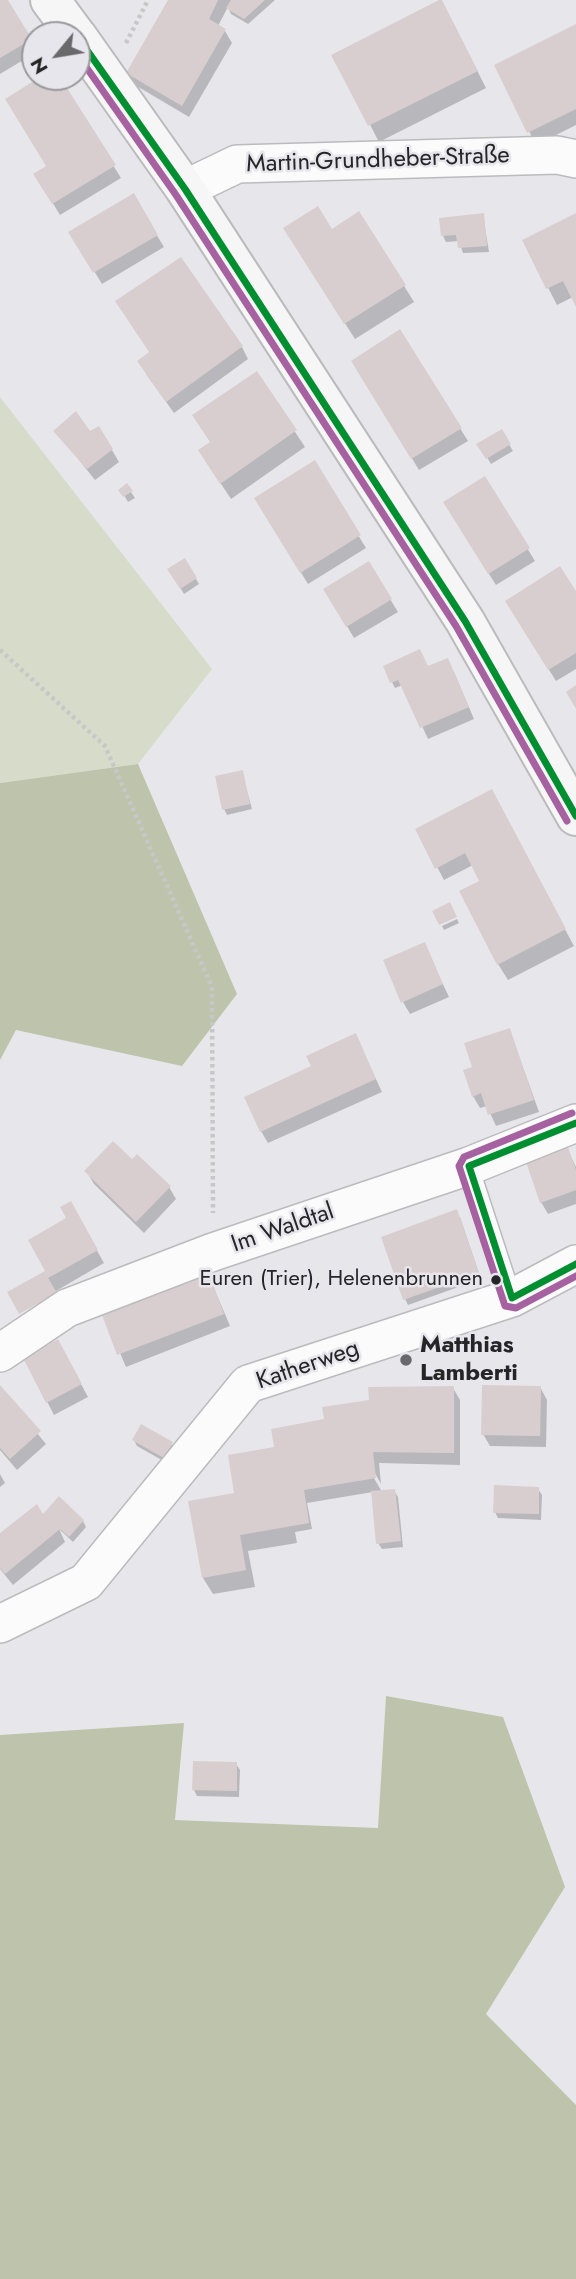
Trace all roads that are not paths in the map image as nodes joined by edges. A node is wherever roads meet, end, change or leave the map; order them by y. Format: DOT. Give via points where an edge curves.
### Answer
graph roads {
  1 [pos="50,0"];
  2 [pos="66,21"];
  3 [pos="91,55"];
  4 [pos="576,159"];
  5 [pos="185,189"];
  6 [pos="576,816"];
  7 [pos="576,1123"];
  8 [pos="469,1166"];
  9 [pos="576,1264"];
  10 [pos="512,1298"];
  11 [pos="0,1353"];
  12 [pos="0,1624"];
  1 -- 2 [label="street"];
  3 -- 5 [label="street"];
  4 -- 5 [label="street, Martin-Grundheber-Straße" via="237,164"];
  5 -- 6 [label="street" via="465,621"];
  7 -- 8 [label="street, Im Waldtal"];
  8 -- 10 [label="lane"];
  8 -- 11 [label="street, Im Waldtal" via="213,1252 67,1308"];
  9 -- 10 [label="street, Katherweg"];
  10 -- 12 [label="street, Katherweg" via="248,1384 86,1582"];
}
